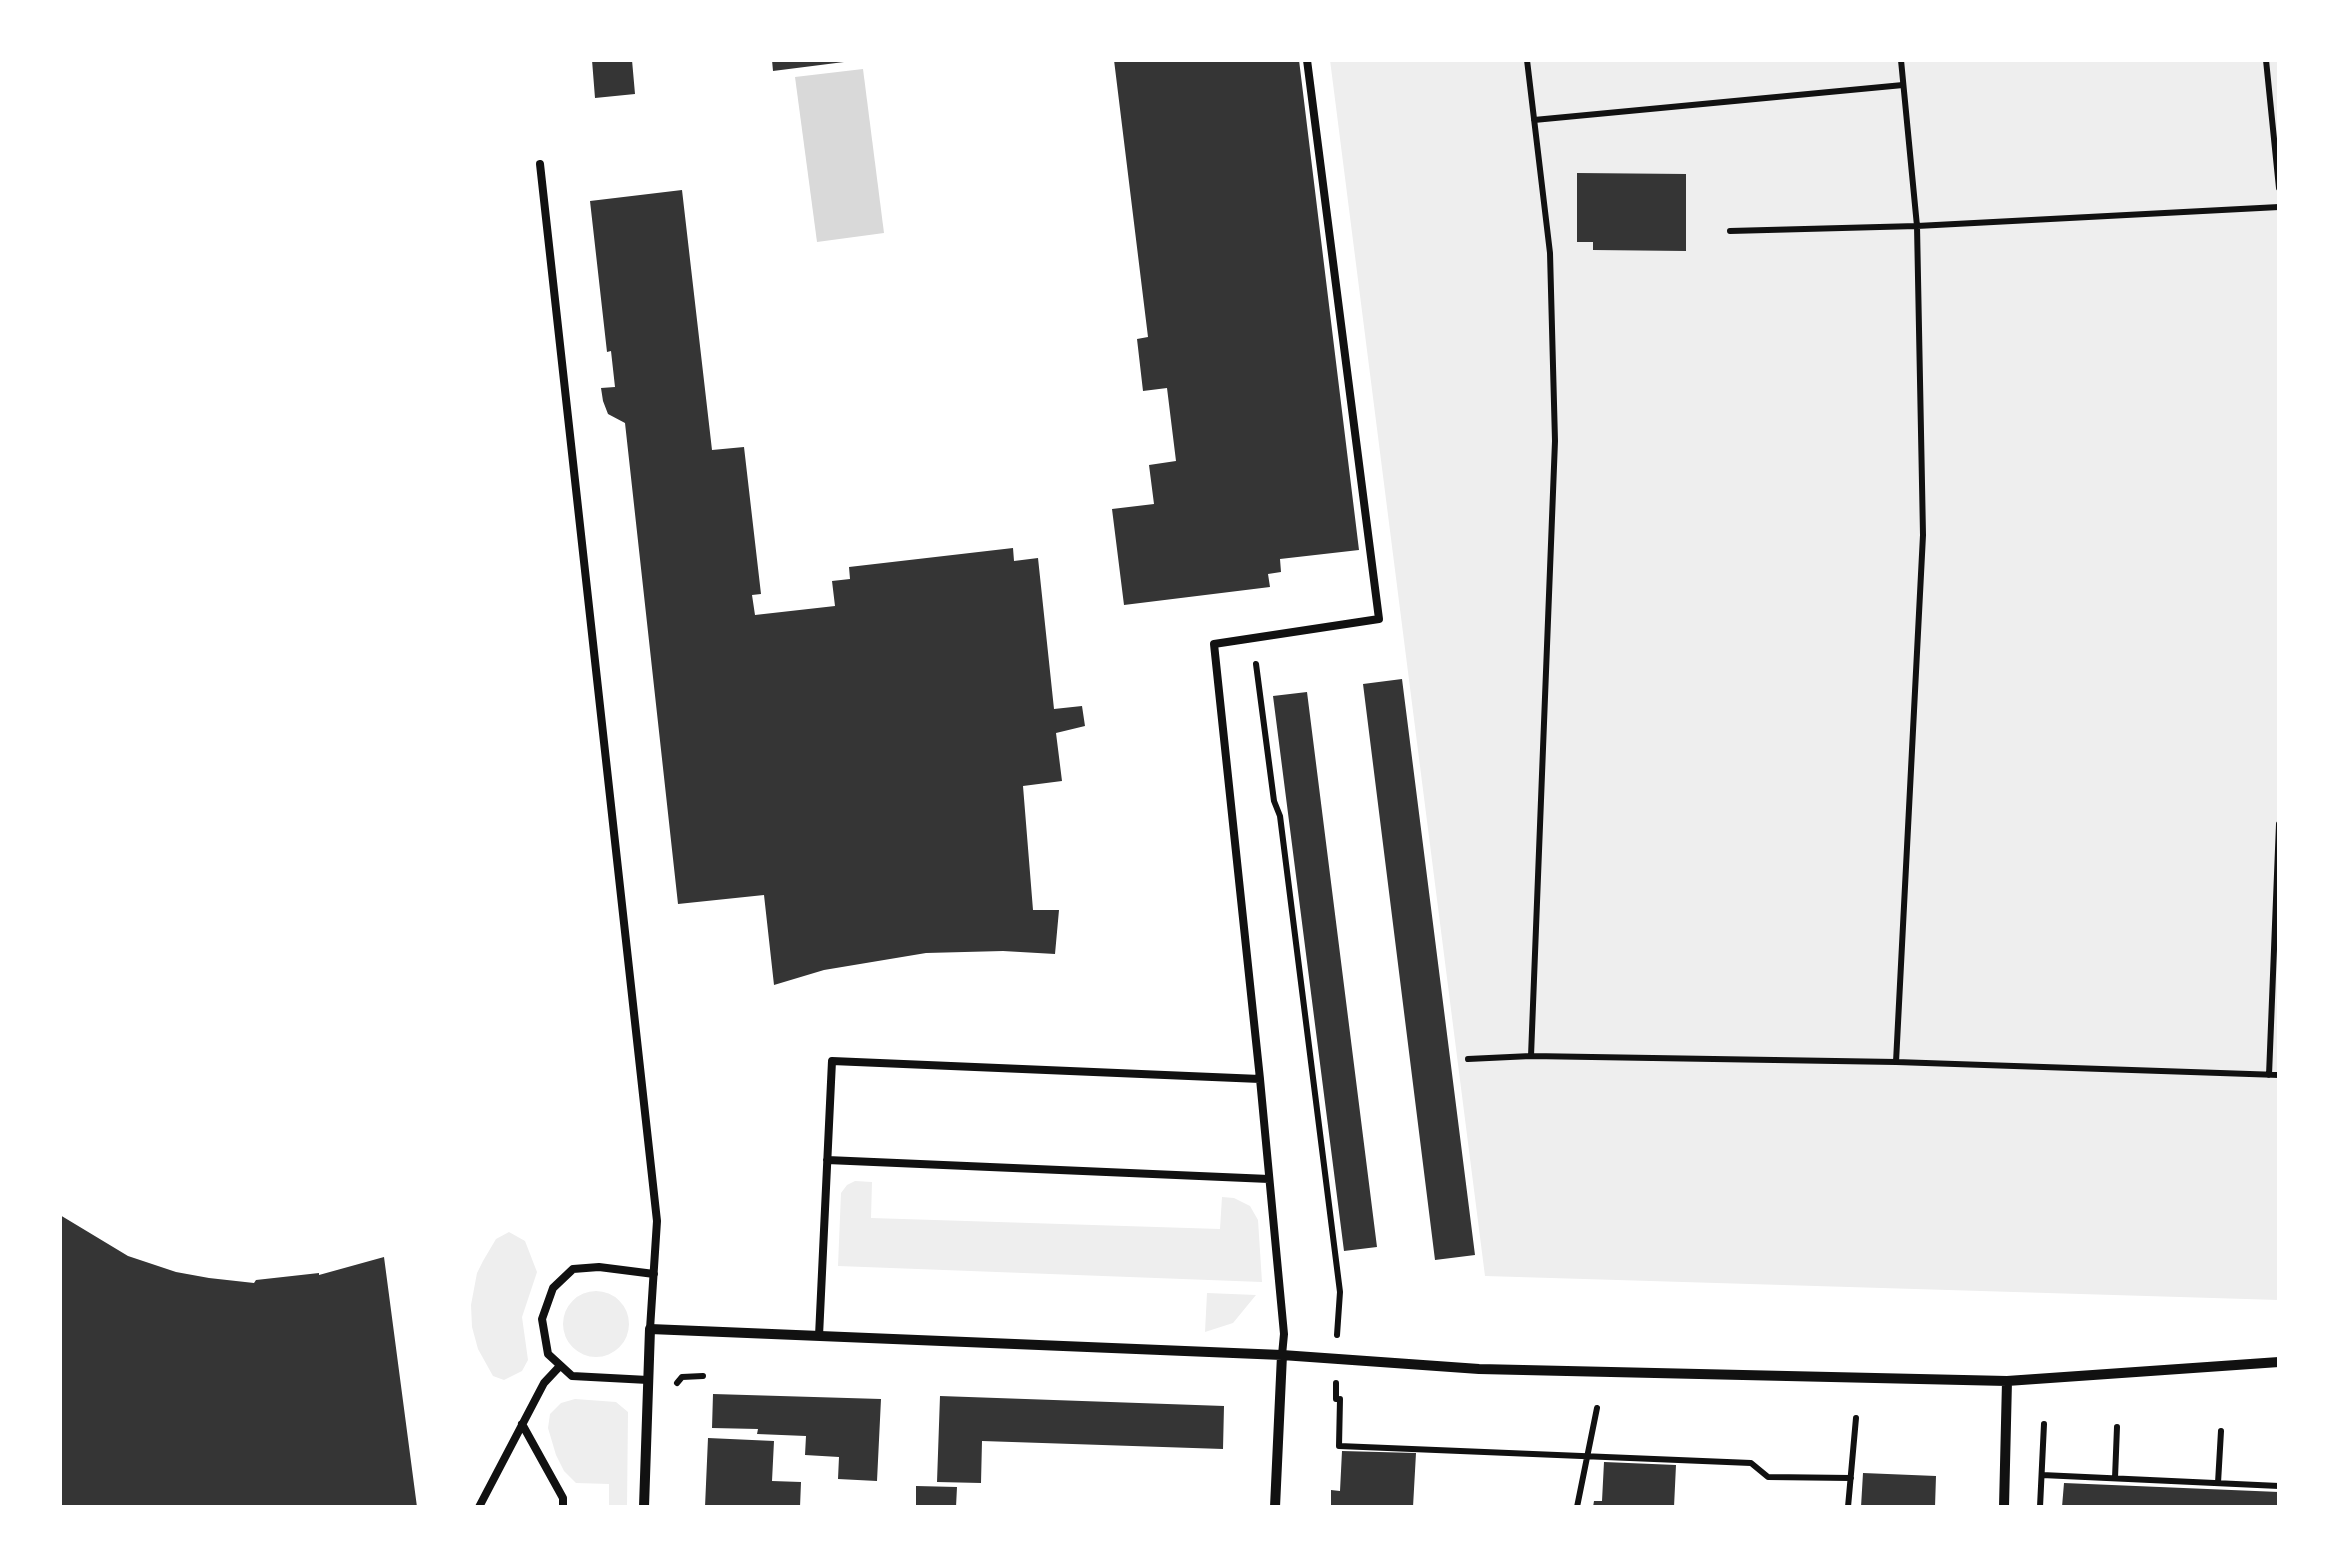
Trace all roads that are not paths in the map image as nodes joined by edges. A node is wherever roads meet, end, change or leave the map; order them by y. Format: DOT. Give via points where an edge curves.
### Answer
graph roads {
  1 [pos="1307,60"];
  2 [pos="540,164"];
  3 [pos="1260,1079"];
  4 [pos="827,1160"];
  5 [pos="1269,1179"];
  6 [pos="654,1274"];
  7 [pos="650,1329"];
  8 [pos="819,1336"];
  9 [pos="1282,1355"];
  10 [pos="2279,1362"];
  11 [pos="559,1367"];
  12 [pos="648,1380"];
  13 [pos="2007,1381"];
  14 [pos="522,1424"];
  15 [pos="478,1507"];
  16 [pos="563,1507"];
  17 [pos="644,1507"];
  18 [pos="1276,1507"];
  19 [pos="2004,1507"];
  1 -- 3 [label="lane" via="1378,619 1214,644"];
  2 -- 6 [label="lane" via="655,1202"];
  3 -- 4 [label="lane" via="832,1061"];
  3 -- 5 [label="lane"];
  4 -- 5 [label="lane"];
  4 -- 8 [label="lane"];
  5 -- 9 [label="lane"];
  6 -- 7 [label="lane"];
  6 -- 11 [label="lane" via="599,1267 573,1269 561,1279 542,1319 548,1354"];
  7 -- 8 [label="street"];
  7 -- 12 [label="street"];
  8 -- 9 [label="street"];
  9 -- 13 [label="street" via="1479,1369"];
  9 -- 18 [label="street"];
  10 -- 13 [label="street"];
  11 -- 12 [label="lane" via="587,1379"];
  11 -- 14 [label="lane"];
  12 -- 17 [label="street"];
  13 -- 19 [label="street"];
  14 -- 15 [label="lane"];
  14 -- 16 [label="lane"];
}
